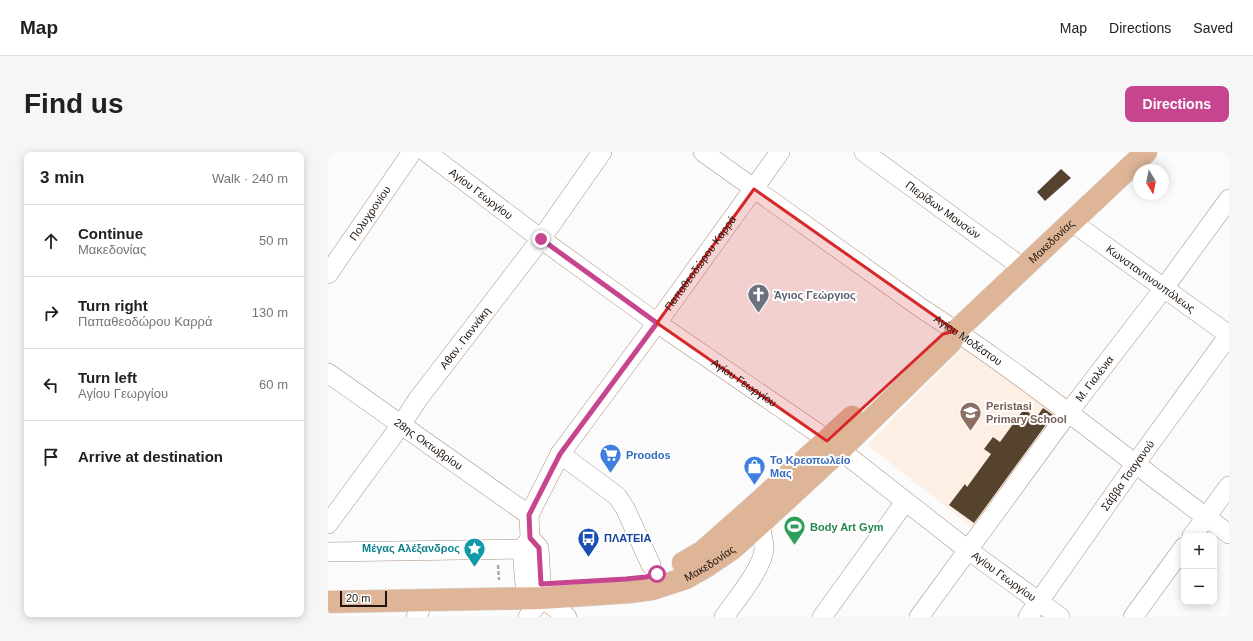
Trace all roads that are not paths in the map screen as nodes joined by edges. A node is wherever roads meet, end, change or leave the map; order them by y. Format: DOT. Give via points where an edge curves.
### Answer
graph roads {
  1 [pos="412,152"];
  2 [pos="426,152"];
  3 [pos="602,152"];
  4 [pos="703,152"];
  5 [pos="780,152"];
  6 [pos="864,152"];
  7 [pos="1146,152"];
  8 [pos="754,189"];
  9 [pos="1229,199"];
  10 [pos="1072,222"];
  11 [pos="541,239"];
  12 [pos="1023,268"];
  13 [pos="328,274"];
  14 [pos="1164,288"];
  15 [pos="657,323"];
  16 [pos="956,331"];
  17 [pos="1229,335"];
  18 [pos="328,373"];
  19 [pos="1068,413"];
  20 [pos="401,425"];
  21 [pos="834,445"];
  22 [pos="560,454"];
  23 [pos="1136,463"];
  24 [pos="1229,486"];
  25 [pos="905,502"];
  26 [pos="529,515"];
  27 [pos="1206,517"];
  28 [pos="328,524"];
  29 [pos="760,524"];
  30 [pos="1194,533"];
  31 [pos="1229,534"];
  32 [pos="526,543"];
  33 [pos="968,550"];
  34 [pos="1181,551"];
  35 [pos="328,552"];
  36 [pos="651,565"];
  37 [pos="328,588"];
  38 [pos="536,589"];
  39 [pos="328,602"];
  40 [pos="1040,602"];
  41 [pos="419,609"];
  42 [pos="528,617"];
  43 [pos="567,617"];
  44 [pos="724,617"];
  45 [pos="822,617"];
  46 [pos="919,617"];
  47 [pos="1028,617"];
  48 [pos="1060,617"];
  49 [pos="1133,617"];
  1 -- 13 [label="street, Πολυχρονίου"];
  2 -- 11 [label="street, Αγίου Γεωργίου"];
  3 -- 11 [label="street, Αθαν. Γιαννάκη"];
  4 -- 8 [label="street, Αγίου Μοδέστου"];
  5 -- 8 [label="street, Παπαθεοδώρου Καρρά"];
  6 -- 12 [label="street, Πιερίδων Μουσών"];
  7 -- 10 [label="main road, Μακεδονίας"];
  8 -- 15 [label="street, Παπαθεοδώρου Καρρά"];
  8 -- 16 [label="street, Αγίου Μοδέστου"];
  9 -- 14 [label="street, Μ. Γιαλένια"];
  10 -- 12 [label="main road, Μακεδονίας"];
  10 -- 14 [label="street, Κωνσταντινουπόλεως"];
  11 -- 15 [label="street, Αγίου Γεωργίου"];
  11 -- 20 [label="street, Αθαν. Γιαννάκη" via="418,399"];
  12 -- 16 [label="main road, Μακεδονίας"];
  14 -- 17 [label="street, Κωνσταντινουπόλεως"];
  14 -- 19 [label="street, Μ. Γιαλένια"];
  15 -- 21 [label="street, Αγίου Γεωργίου"];
  15 -- 22 [label="street, Παπαθεοδώρου Καρρά"];
  16 -- 19 [label="street, Αγίου Μοδέστου"];
  16 -- 21 [label="main road, Μακεδονίας" via="952,342"];
  17 -- 23 [label="street, Σάββα Τσαγανού"];
  18 -- 20 [label="street, 28ης Οκτωβρίου"];
  19 -- 23 [label="street, Αγίου Μοδέστου"];
  19 -- 33 [label="street, Μ. Γιαλένια"];
  20 -- 26 [label="street, 28ης Οκτωβρίου"];
  20 -- 28 [label="street, Αθαν. Γιαννάκη"];
  21 -- 25 [label="street, Αγίου Γεωργίου"];
  21 -- 29 [label="main road, Μακεδονίας"];
  21 -- 38 [label="main road, Μακεδονίας" via="702,552 670,570 646,577"];
  22 -- 26 [label="street, Παπαθεοδώρου Καρρά"];
  22 -- 36 [label="street" via="617,496"];
  23 -- 27 [label="street, Αγίου Μοδέστου"];
  23 -- 40 [label="street, Σάββα Τσαγανού"];
  24 -- 27 [label="street"];
  25 -- 33 [label="street, Αγίου Γεωργίου"];
  25 -- 45 [label="street"];
  26 -- 32 [label="street, Παπαθεοδώρου Καρρά"];
  27 -- 30 [label="street"];
  27 -- 31 [label="street, Αγίου Μοδέστου"];
  29 -- 38 [label="main road, Μακεδονίας" via="732,549 707,566 686,578 652,589 630,592"];
  29 -- 44 [label="street" via="764,548 762,559"];
  32 -- 35 [label="street"];
  32 -- 38 [label="street, Παπαθεοδώρου Καρρά" via="539,548"];
  33 -- 40 [label="street, Αγίου Γεωργίου"];
  33 -- 46 [label="street, Μ. Γιαλένια"];
  34 -- 49 [label="street"];
  37 -- 38 [label="main road, Μακεδονίας"];
  38 -- 41 [label="main road, Μακεδονίας"];
  38 -- 42 [label="street"];
  38 -- 43 [label="street"];
  39 -- 41 [label="main road, Μακεδονίας"];
  40 -- 47 [label="street, Σάββα Τσαγανού"];
  40 -- 48 [label="street, Αγίου Γεωργίου"];
}
